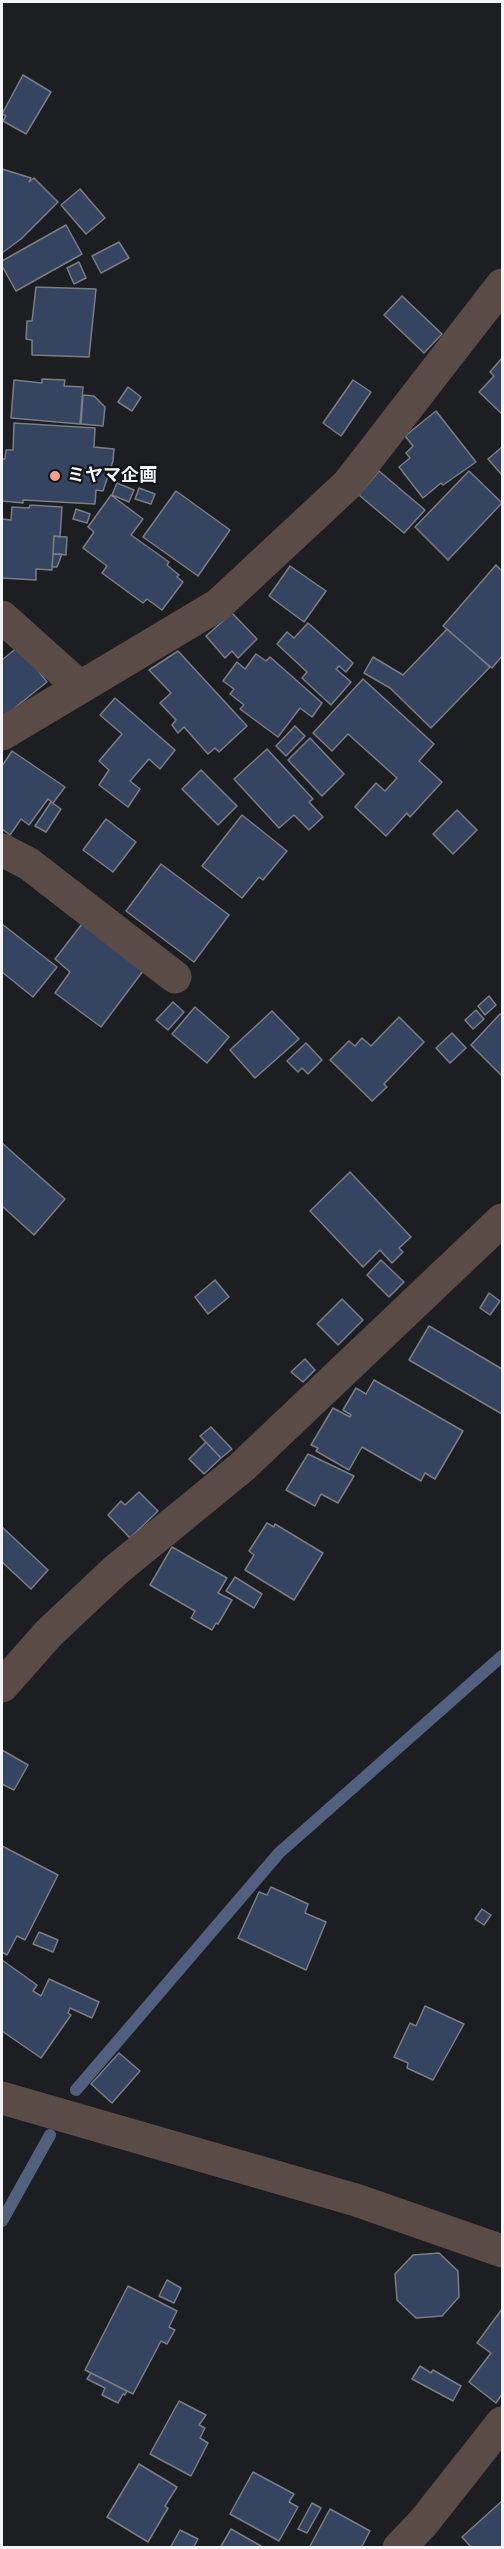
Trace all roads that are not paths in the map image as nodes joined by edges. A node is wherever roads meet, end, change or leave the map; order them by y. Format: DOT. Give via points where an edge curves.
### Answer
graph roads {
  1 [pos="502,285"];
  2 [pos="2,617"];
  3 [pos="80,687"];
  4 [pos="2,734"];
  5 [pos="2,850"];
  6 [pos="175,977"];
  7 [pos="502,1220"];
  8 [pos="2,1686"];
  9 [pos="2,2098"];
  10 [pos="502,2251"];
  11 [pos="499,2436"];
  12 [pos="399,2547"];
  1 -- 3 [label="street" via="348,484 219,605"];
  2 -- 3 [label="street"];
  3 -- 4 [label="street"];
  5 -- 6 [label="street" via="29,864"];
  7 -- 8 [label="street" via="242,1467 108,1578 49,1633"];
  9 -- 10 [label="street" via="356,2200"];
  11 -- 12 [label="street"];
}
